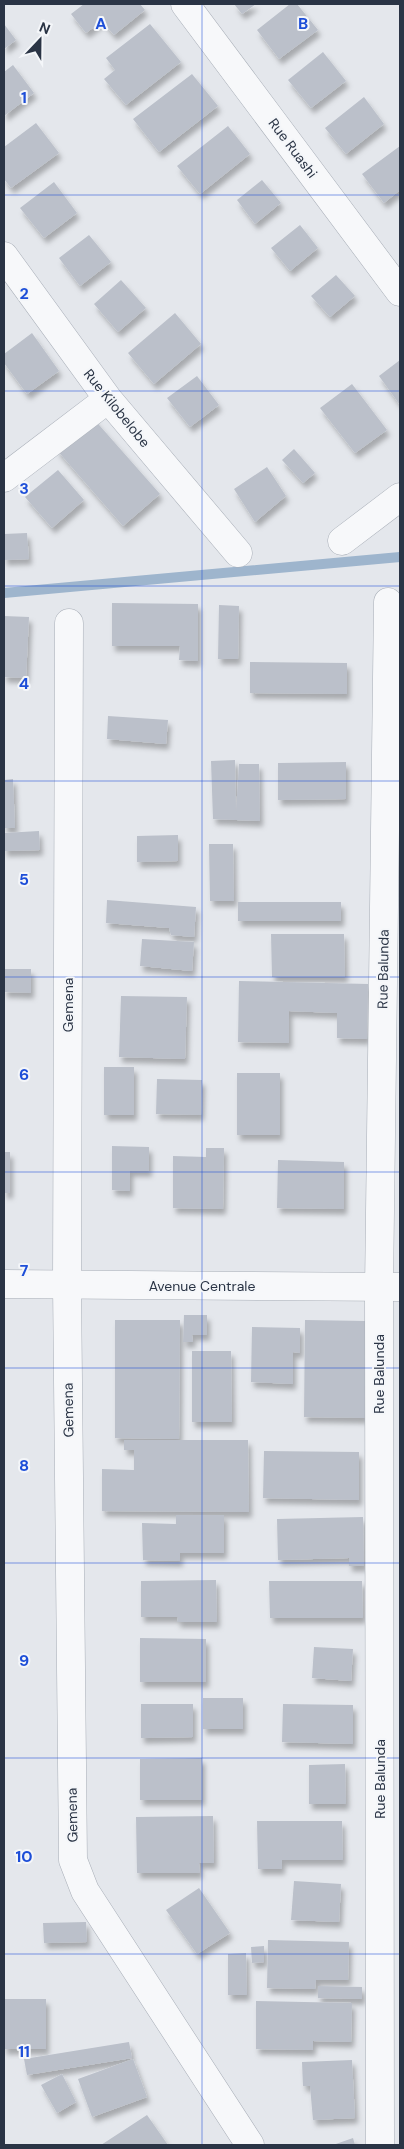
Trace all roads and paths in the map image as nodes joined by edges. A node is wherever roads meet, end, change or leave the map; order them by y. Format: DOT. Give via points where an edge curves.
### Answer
graph roads {
  1 [pos="185,4"];
  2 [pos="4,256"];
  3 [pos="400,292"];
  4 [pos="108,400"];
  5 [pos="4,478"];
  6 [pos="400,497"];
  7 [pos="342,541"];
  8 [pos="238,553"];
  9 [pos="388,602"];
  10 [pos="69,623"];
  11 [pos="4,1284"];
  12 [pos="67,1285"];
  13 [pos="389,1287"];
  14 [pos="250,2145"];
  15 [pos="380,2145"];
  1 -- 3 [label="street, Rue Ruashi"];
  2 -- 4 [label="street, Rue Kilobelobe"];
  4 -- 5 [label="street"];
  4 -- 8 [label="street, Rue Kilobelobe"];
  6 -- 7 [label="street"];
  9 -- 13 [label="street, Rue Balunda"];
  10 -- 12 [label="street, Gemena"];
  11 -- 12 [label="street, Avenue Centrale"];
  12 -- 13 [label="street, Avenue Centrale"];
  12 -- 14 [label="street, Gemena" via="72,1860 85,1891"];
  13 -- 15 [label="street, Rue Balunda"];
}
